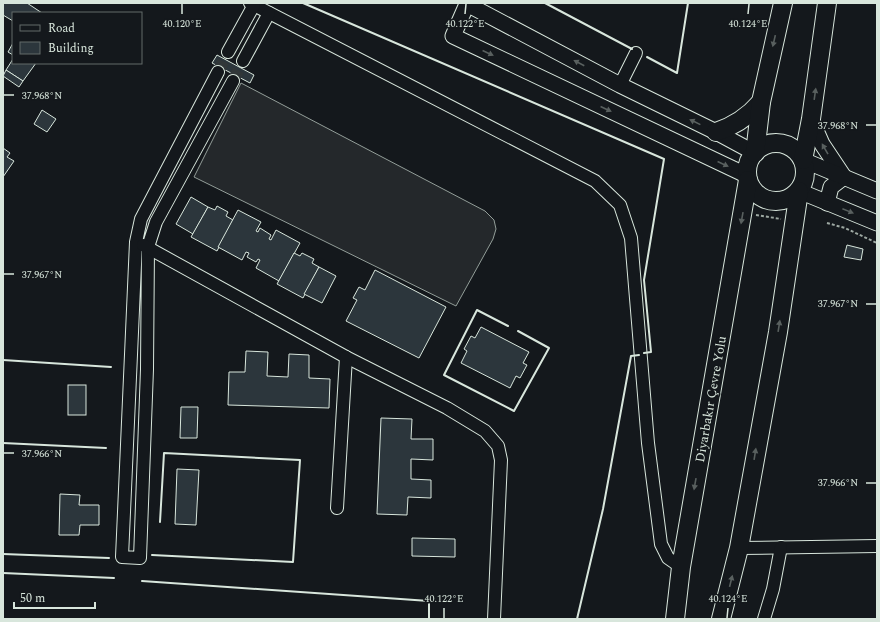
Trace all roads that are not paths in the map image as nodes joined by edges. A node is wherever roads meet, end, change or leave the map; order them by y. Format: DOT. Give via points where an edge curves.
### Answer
graph roads {
  1 [pos="783,3"];
  2 [pos="827,3"];
  3 [pos="464,4"];
  4 [pos="260,6"];
  5 [pos="228,52"];
  6 [pos="636,53"];
  7 [pos="243,61"];
  8 [pos="218,72"];
  9 [pos="232,81"];
  10 [pos="620,85"];
  11 [pos="761,102"];
  12 [pos="811,119"];
  13 [pos="716,132"];
  14 [pos="754,153"];
  15 [pos="803,160"];
  16 [pos="844,177"];
  17 [pos="748,178"];
  18 [pos="799,191"];
  19 [pos="877,191"];
  20 [pos="827,203"];
  21 [pos="877,223"];
  22 [pos="136,242"];
  23 [pos="148,247"];
  24 [pos="346,357"];
  25 [pos="337,508"];
  26 [pos="877,546"];
  27 [pos="781,547"];
  28 [pos="740,548"];
  29 [pos="681,567"];
  30 [pos="494,619"];
  31 [pos="675,619"];
  32 [pos="721,619"];
  33 [pos="764,619"];
  1 -- 11 [label="highway, one-way"];
  12 -- 2 [label="highway, one-way"];
  10 -- 3 [label="main road, one-way"];
  3 -- 17 [label="main road, one-way" via="453,36"];
  4 -- 5 [label="street"];
  4 -- 7 [label="street"];
  4 -- 29 [label="street" via="595,181 620,205 631,238 648,443 661,544 668,558"];
  6 -- 10 [label="street"];
  8 -- 22 [label="street" via="141,219"];
  9 -- 23 [label="street" via="156,222"];
  13 -- 10 [label="main road, one-way"];
  11 -- 13 [label="highway" via="738,123"];
  11 -- 14 [label="highway"];
  12 -- 15 [label="highway"];
  16 -- 12 [label="main road, one-way" via="822,144"];
  13 -- 14 [label="main road"];
  14 -- 15 [label="highway" via="768,144 785,144"];
  14 -- 17 [label="highway" via="748,168"];
  15 -- 16 [label="main road"];
  15 -- 18 [label="highway" via="805,176"];
  16 -- 19 [label="main road"];
  16 -- 20 [label="main road" via="831,187"];
  17 -- 18 [label="highway" via="756,193 770,201 786,200"];
  17 -- 29 [label="highway, Diyarbakır Çevre Yolu, one-way"];
  18 -- 20 [label="main road"];
  28 -- 18 [label="highway, one-way" via="778,332"];
  20 -- 21 [label="main road, one-way"];
  22 -- 23 [label="street"];
  22 -- 23 [label="street" via="122,557 140,558 147,369"];
  23 -- 24 [label="street"];
  24 -- 25 [label="street"];
  24 -- 30 [label="street" via="453,412 485,431 498,446 502,460"];
  26 -- 27 [label="street"];
  27 -- 28 [label="street"];
  27 -- 33 [label="street"];
  32 -- 28 [label="highway, one-way"];
  29 -- 31 [label="highway, Diyarbakır Çevre Yolu"];
}
